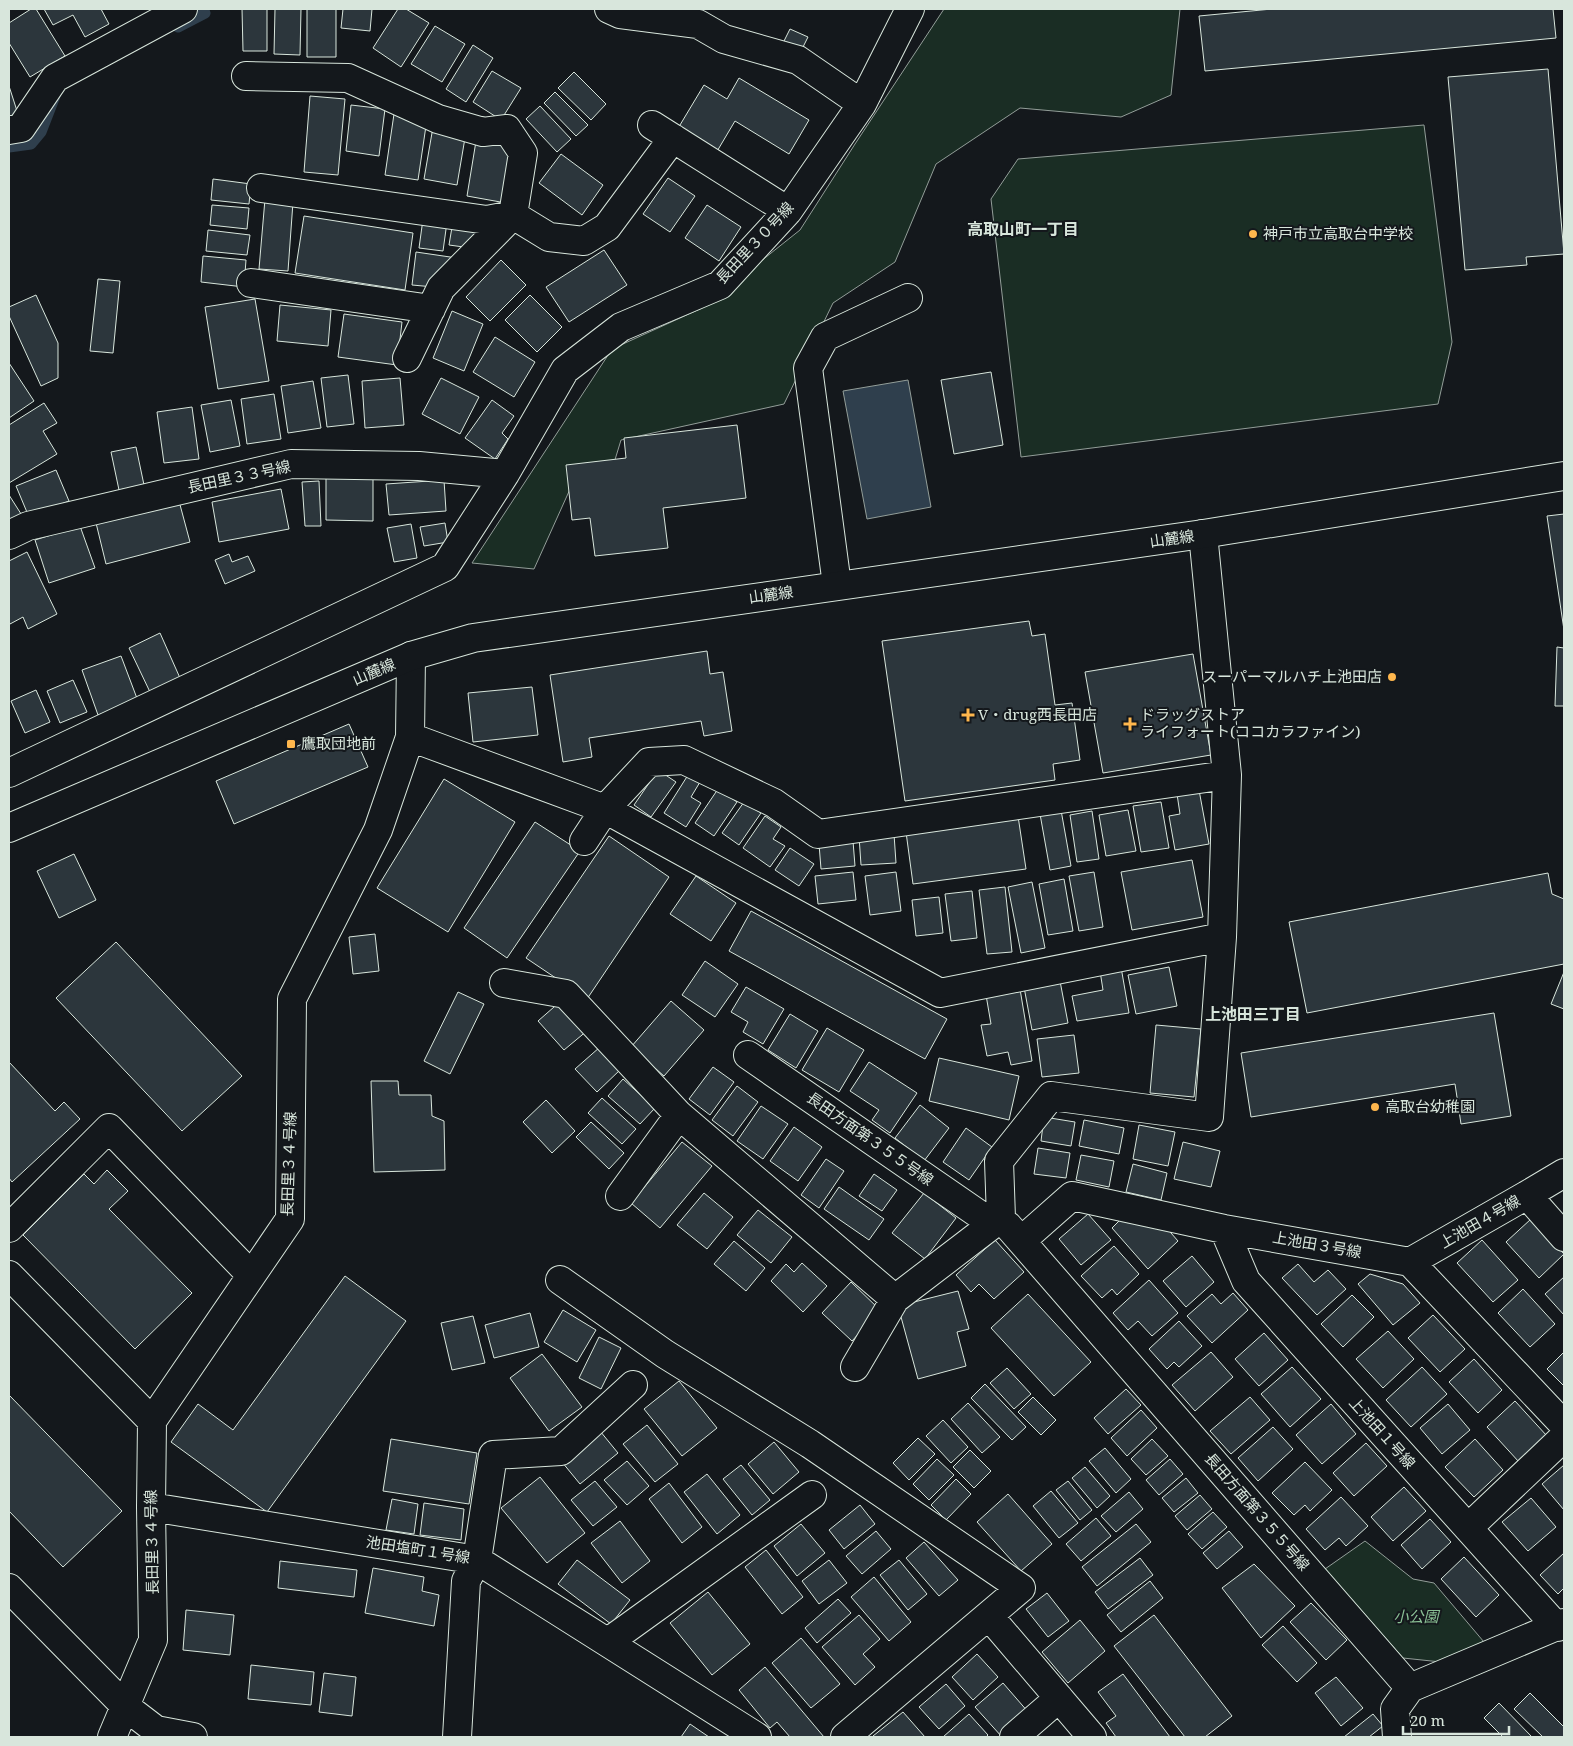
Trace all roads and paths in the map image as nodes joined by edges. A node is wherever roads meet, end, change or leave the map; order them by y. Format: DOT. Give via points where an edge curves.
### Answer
graph roads {
  1 [pos="183,9"];
  2 [pos="609,9"];
  3 [pos="910,9"];
  4 [pos="246,76"];
  5 [pos="862,104"];
  6 [pos="9,130"];
  7 [pos="261,188"];
  8 [pos="788,211"];
  9 [pos="513,215"];
  10 [pos="251,282"];
  11 [pos="908,298"];
  12 [pos="431,309"];
  13 [pos="407,358"];
  14 [pos="504,474"];
  15 [pos="1564,476"];
  16 [pos="1203,534"];
  17 [pos="9,535"];
  18 [pos="837,585"];
  19 [pos="411,656"];
  20 [pos="410,737"];
  21 [pos="9,773"];
  22 [pos="1227,775"];
  23 [pos="605,809"];
  24 [pos="9,828"];
  25 [pos="584,841"];
  26 [pos="1222,937"];
  27 [pos="504,984"];
  28 [pos="748,1055"];
  29 [pos="679,1115"];
  30 [pos="1564,1172"];
  31 [pos="1527,1195"];
  32 [pos="620,1196"];
  33 [pos="997,1221"];
  34 [pos="9,1228"];
  35 [pos="1224,1228"];
  36 [pos="1564,1237"];
  37 [pos="1021,1241"];
  38 [pos="1410,1262"];
  39 [pos="9,1275"];
  40 [pos="251,1275"];
  41 [pos="560,1280"];
  42 [pos="895,1299"];
  43 [pos="855,1368"];
  44 [pos="633,1385"];
  45 [pos="152,1421"];
  46 [pos="1564,1425"];
  47 [pos="1564,1437"];
  48 [pos="812,1495"];
  49 [pos="151,1507"];
  50 [pos="1468,1528"];
  51 [pos="477,1560"];
  52 [pos="9,1588"];
  53 [pos="989,1616"];
  54 [pos="1561,1625"];
  55 [pos="608,1642"];
  56 [pos="1410,1688"];
  57 [pos="1059,1698"];
  58 [pos="126,1707"];
  59 [pos="753,1736"];
  60 [pos="112,1737"];
  61 [pos="193,1737"];
  62 [pos="457,1737"];
  63 [pos="845,1737"];
  64 [pos="1014,1737"];
  65 [pos="1092,1737"];
  66 [pos="1397,1737"];
  1 -- 6 [label="street" via="55,78 21,128"];
  2 -- 5 [label="street" via="620,14 698,24 724,39 798,60"];
  3 -- 5 [label="street, 長田里３０号線"];
  4 -- 9 [label="street" via="348,78 438,119 482,132 507,130 523,153"];
  5 -- 8 [label="street, 長田里３０号線"];
  7 -- 9 [label="street" via="487,220"];
  8 -- 9 [label="street" via="662,132 607,227 584,241 549,237"];
  8 -- 14 [label="street, 長田里３０号線" via="720,285 621,327 565,370"];
  9 -- 12 [label="street" via="441,288"];
  10 -- 12 [label="street"];
  11 -- 18 [label="street" via="825,337 808,368"];
  12 -- 13 [label="street"];
  14 -- 17 [label="street, 長田里３３号線" via="419,466 291,464 28,526"];
  14 -- 21 [label="street, 長田里３０号線" via="445,567"];
  15 -- 16 [label="street, 山麓線"];
  16 -- 18 [label="street, 山麓線"];
  16 -- 22 [label="street"];
  18 -- 19 [label="street, 山麓線" via="473,638"];
  19 -- 20 [label="street, 長田里３４号線"];
  19 -- 24 [label="street, 山麓線"];
  20 -- 23 [label="street"];
  20 -- 40 [label="street, 長田里３４号線" via="378,830 292,999 290,1219"];
  22 -- 23 [label="street" via="818,834 774,803 684,760 649,762"];
  22 -- 26 [label="street"];
  23 -- 25 [label="street"];
  23 -- 26 [label="street" via="940,993"];
  26 -- 33 [label="street" via="1209,1117 1051,1096 999,1161"];
  27 -- 29 [label="street" via="566,994"];
  28 -- 33 [label="street, 長田方面第３５５号線"];
  29 -- 32 [label="street"];
  29 -- 42 [label="street"];
  30 -- 31 [label="street"];
  31 -- 36 [label="street, 上池田４号線"];
  31 -- 38 [label="street, 上池田４号線"];
  33 -- 37 [label="street, 長田方面第３５５号線"];
  33 -- 42 [label="street"];
  34 -- 40 [label="street" via="109,1128"];
  35 -- 37 [label="street, 上池田３号線" via="1072,1196"];
  35 -- 38 [label="street, 上池田３号線"];
  35 -- 50 [label="street, 上池田１号線" via="1246,1281"];
  37 -- 56 [label="street, 長田方面第３５５号線"];
  38 -- 46 [label="street"];
  39 -- 45 [label="street"];
  40 -- 45 [label="street, 長田里３４号線"];
  41 -- 53 [label="street" via="665,1354 810,1444 1022,1588"];
  42 -- 43 [label="street"];
  44 -- 51 [label="street" via="561,1451 493,1455"];
  45 -- 49 [label="street, 長田里３４号線"];
  47 -- 50 [label="street"];
  48 -- 55 [label="street"];
  49 -- 51 [label="street, 池田塩町１号線"];
  49 -- 58 [label="street, 長田里３４号線" via="153,1640"];
  50 -- 54 [label="street, 上池田１号線"];
  51 -- 55 [label="street, 池田塩町１号線"];
  51 -- 62 [label="street" via="466,1581"];
  52 -- 58 [label="street"];
  53 -- 57 [label="street"];
  53 -- 63 [label="street"];
  54 -- 56 [label="street"];
  55 -- 59 [label="street, 池田塩町１号線"];
  56 -- 66 [label="street" via="1395,1709"];
  57 -- 64 [label="street"];
  57 -- 65 [label="street"];
  58 -- 60 [label="street, 長田里３４号線"];
  58 -- 61 [label="street" via="156,1730"];
}
